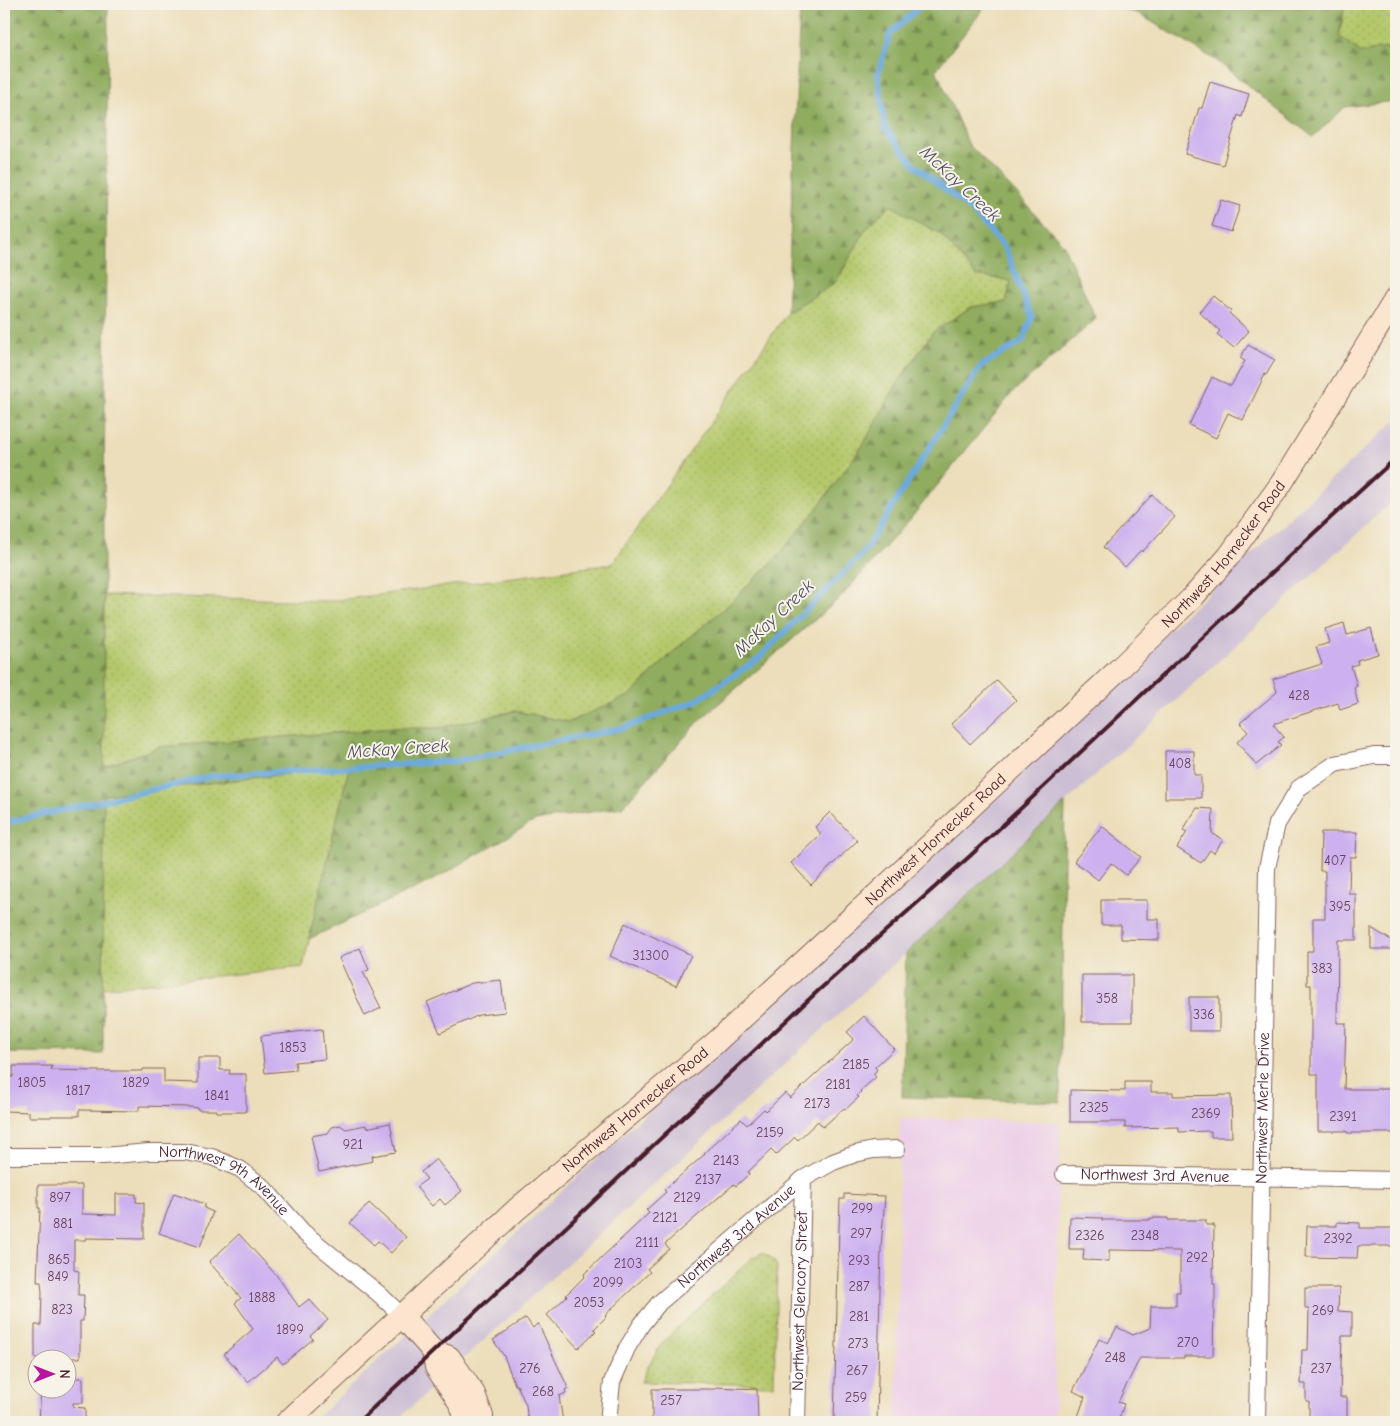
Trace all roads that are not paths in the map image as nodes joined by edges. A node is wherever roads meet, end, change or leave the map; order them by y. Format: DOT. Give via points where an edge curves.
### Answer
graph roads {
  1 [pos="1396,298"];
  2 [pos="1396,756"];
  3 [pos="897,1149"];
  4 [pos="4,1156"];
  5 [pos="1064,1174"];
  6 [pos="1262,1177"];
  7 [pos="802,1179"];
  8 [pos="1396,1180"];
  9 [pos="402,1316"];
  10 [pos="433,1351"];
  11 [pos="287,1422"];
  12 [pos="469,1422"];
  13 [pos="480,1422"];
  14 [pos="608,1422"];
  15 [pos="797,1422"];
  16 [pos="1257,1422"];
  1 -- 9 [label="street, Northwest Hornecker Road" via="1281,484 1229,556 1193,597 715,1043 522,1205"];
  2 -- 6 [label="street, Northwest Merle Drive" via="1374,756 1335,764 1299,788 1277,824 1267,868"];
  3 -- 7 [label="street, Northwest 3rd Avenue" via="855,1154"];
  4 -- 9 [label="street, Northwest 9th Avenue" via="185,1152 240,1169 264,1187 303,1232"];
  5 -- 6 [label="street, Northwest 3rd Avenue"];
  6 -- 8 [label="street, Northwest 3rd Avenue"];
  6 -- 16 [label="street, Northwest Merle Drive"];
  7 -- 14 [label="street, Northwest 3rd Avenue" via="659,1303 641,1325 612,1382"];
  7 -- 15 [label="street, Northwest Glencory Street"];
  9 -- 10 [label="street"];
  9 -- 11 [label="street, Northwest Hornecker Road"];
  10 -- 12 [label="street" via="436,1367 454,1392"];
  10 -- 13 [label="street" via="449,1357 463,1376 474,1394 482,1416"];
}
